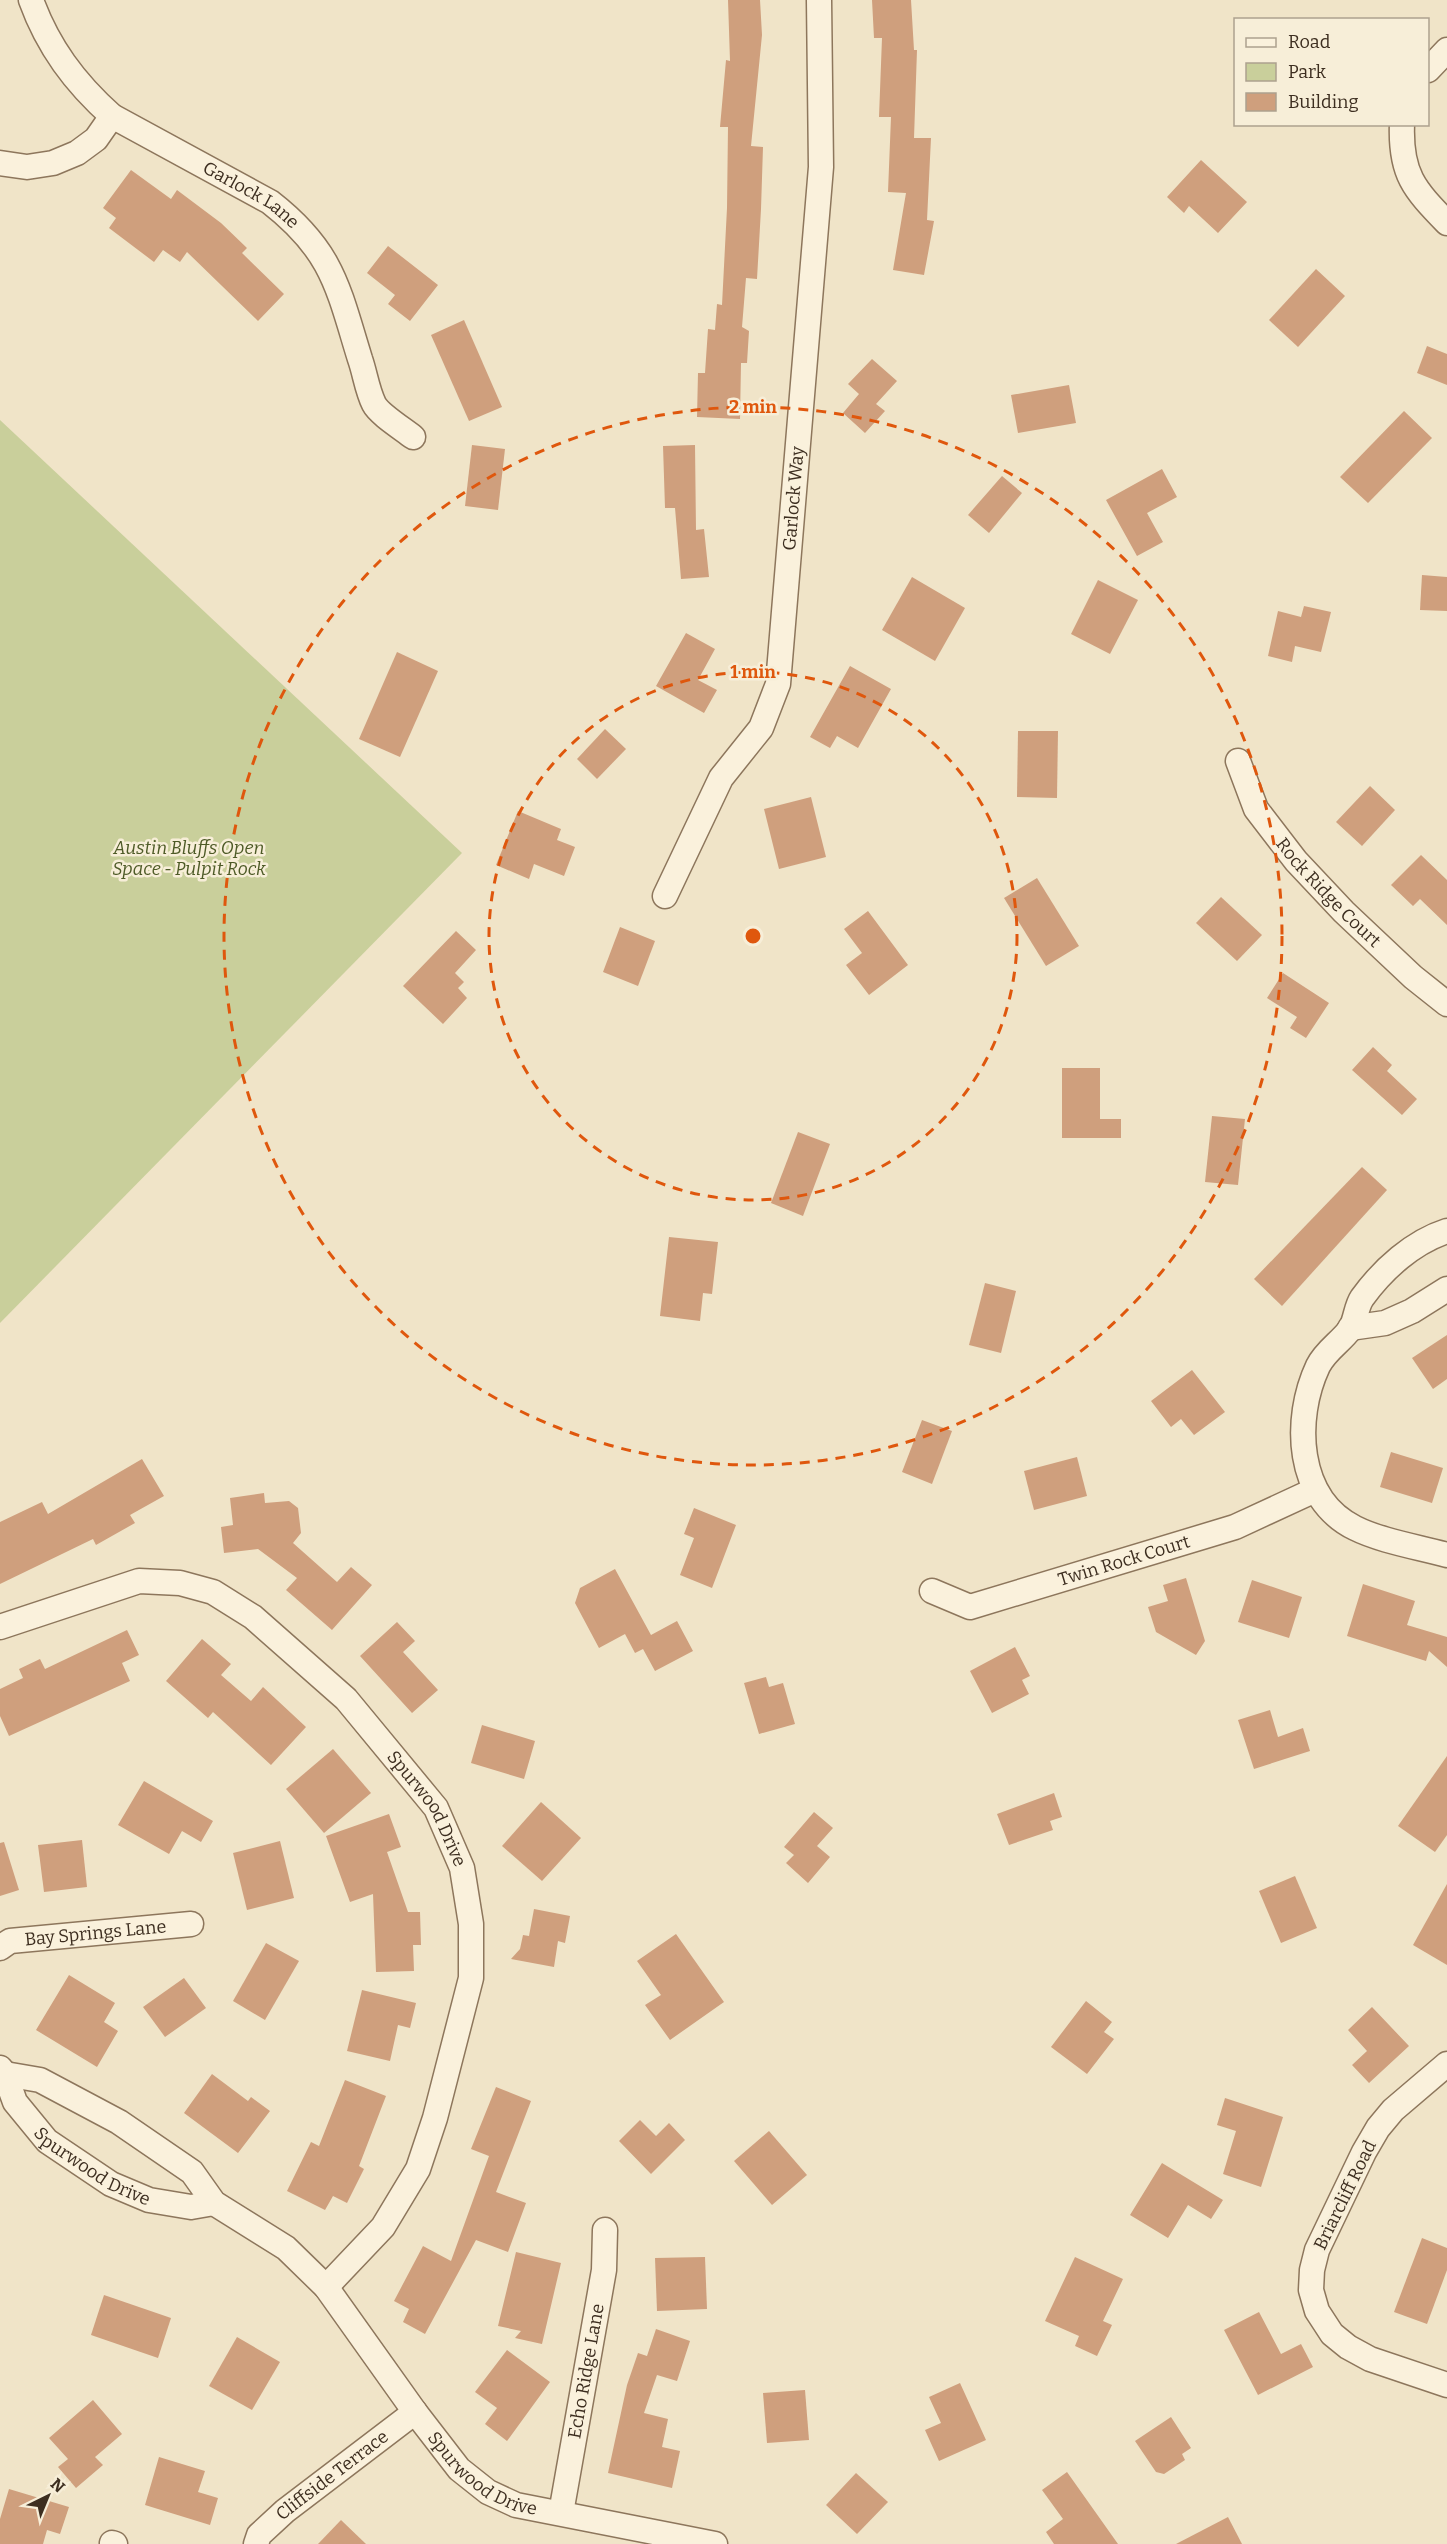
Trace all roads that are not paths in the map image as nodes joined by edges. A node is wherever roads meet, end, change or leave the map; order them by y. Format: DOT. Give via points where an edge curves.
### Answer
graph roads {
  1 [pos="31,0"];
  2 [pos="819,0"];
  3 [pos="1447,50"];
  4 [pos="1429,69"];
  5 [pos="112,116"];
  6 [pos="1402,126"];
  7 [pos="0,163"];
  8 [pos="1447,223"];
  9 [pos="412,437"];
  10 [pos="1238,761"];
  11 [pos="665,896"];
  12 [pos="1447,1004"];
  13 [pos="1447,1231"];
  14 [pos="1447,1288"];
  15 [pos="1350,1328"];
  16 [pos="1314,1490"];
  17 [pos="1447,1555"];
  18 [pos="932,1591"];
  19 [pos="0,1627"];
  20 [pos="191,1924"];
  21 [pos="0,1948"];
  22 [pos="1447,2064"];
  23 [pos="3,2071"];
  24 [pos="214,2203"];
  25 [pos="605,2229"];
  26 [pos="326,2287"];
  27 [pos="1447,2385"];
  28 [pos="415,2412"];
  29 [pos="561,2513"];
  30 [pos="256,2544"];
  31 [pos="715,2544"];
  1 -- 5 [label="street, Garlock Lane" via="60,59 83,89"];
  2 -- 11 [label="street, Garlock Way" via="821,167 778,684 761,728 721,778"];
  3 -- 4 [label="street"];
  5 -- 7 [label="street" via="96,139 77,153 53,163 27,167"];
  5 -- 9 [label="street, Garlock Lane" via="270,202 305,233 327,262 338,286 375,405"];
  6 -- 8 [label="street" via="1401,148 1407,173 1422,197"];
  10 -- 12 [label="street, Rock Ridge Court" via="1256,809 1296,861 1344,912"];
  13 -- 15 [label="street" via="1403,1254 1361,1300"];
  14 -- 15 [label="street" via="1385,1323"];
  15 -- 16 [label="street" via="1319,1364 1309,1388 1303,1444"];
  16 -- 17 [label="street" via="1335,1515 1355,1528"];
  16 -- 18 [label="street, Twin Rock Court" via="1235,1527 970,1607"];
  19 -- 26 [label="street, Spurwood Drive" via="139,1581 180,1583 213,1592 253,1617 346,1699 436,1808 462,1868 471,1924 471,1978 418,2169 383,2227"];
  20 -- 21 [label="street, Bay Springs Lane" via="10,1941"];
  22 -- 27 [label="street, Briarcliff Road" via="1378,2128 1317,2250 1311,2290 1317,2311 1332,2334 1348,2347 1370,2359"];
  23 -- 24 [label="street, Spurwood Drive" via="40,2080 119,2122 192,2172"];
  23 -- 24 [label="street, Spurwood Drive" via="15,2102 47,2141 111,2184 149,2200 191,2207"];
  24 -- 26 [label="street, Spurwood Drive" via="286,2248"];
  25 -- 29 [label="street, Echo Ridge Lane" via="604,2270"];
  26 -- 28 [label="street, Spurwood Drive"];
  28 -- 29 [label="street, Spurwood Drive" via="459,2469 488,2492 516,2505"];
  28 -- 30 [label="street, Cliffside Terrace" via="285,2511 259,2535"];
  29 -- 31 [label="street, Spurwood Drive"];
}
